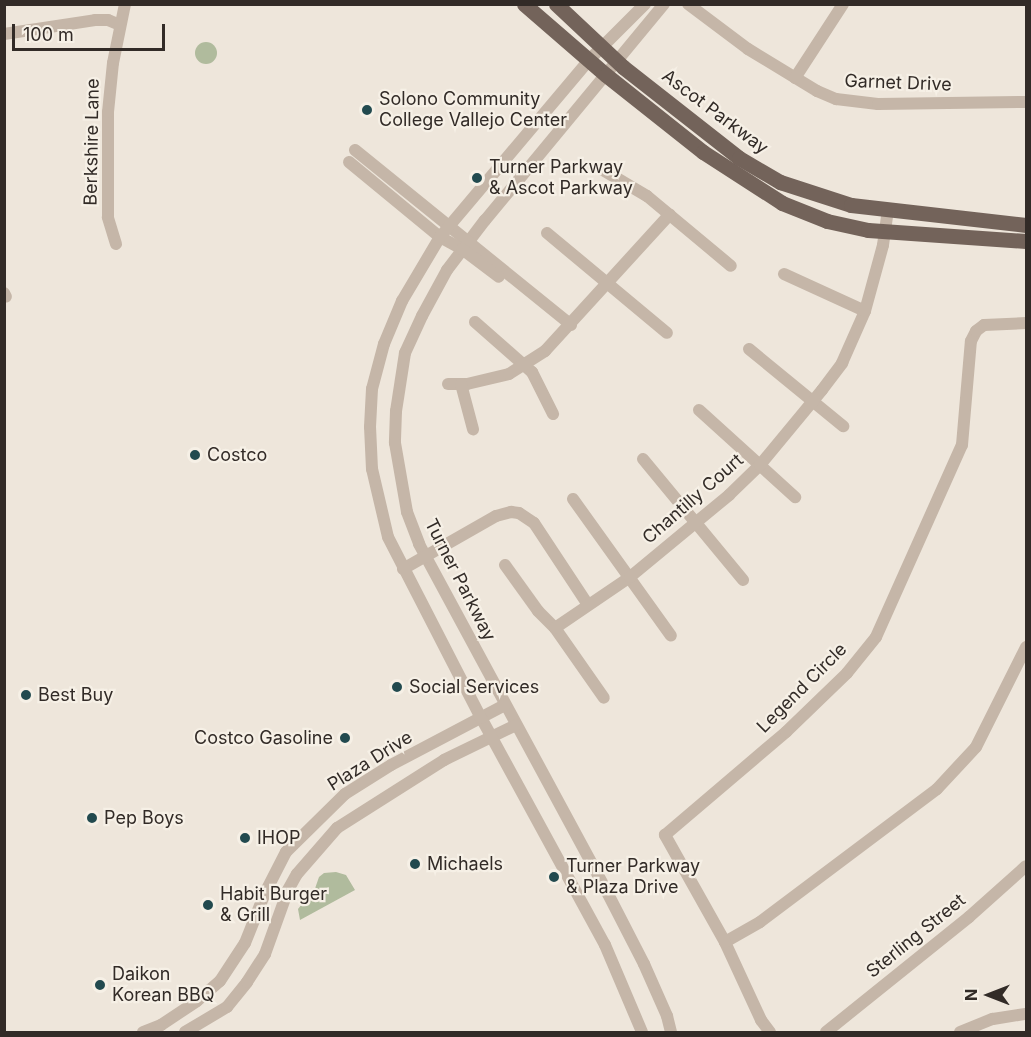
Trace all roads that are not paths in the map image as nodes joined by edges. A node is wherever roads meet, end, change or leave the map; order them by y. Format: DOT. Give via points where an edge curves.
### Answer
graph roads {
  1 [pos="125,4"];
  2 [pos="524,4"];
  3 [pos="556,4"];
  4 [pos="645,4"];
  5 [pos="664,4"];
  6 [pos="688,4"];
  7 [pos="843,4"];
  8 [pos="120,25"];
  9 [pos="4,34"];
  10 [pos="603,47"];
  11 [pos="589,60"];
  12 [pos="616,61"];
  13 [pos="606,75"];
  14 [pos="795,78"];
  15 [pos="1026,102"];
  16 [pos="355,150"];
  17 [pos="349,162"];
  18 [pos="603,170"];
  19 [pos="888,211"];
  20 [pos="670,214"];
  21 [pos="450,225"];
  22 [pos="1026,225"];
  23 [pos="890,232"];
  24 [pos="547,233"];
  25 [pos="440,237"];
  26 [pos="1026,242"];
  27 [pos="116,244"];
  28 [pos="465,245"];
  29 [pos="731,266"];
  30 [pos="784,274"];
  31 [pos="608,284"];
  32 [pos="865,311"];
  33 [pos="475,322"];
  34 [pos="1026,323"];
  35 [pos="568,328"];
  36 [pos="667,333"];
  37 [pos="749,349"];
  38 [pos="525,365"];
  39 [pos="448,384"];
  40 [pos="461,384"];
  41 [pos="814,400"];
  42 [pos="699,410"];
  43 [pos="553,414"];
  44 [pos="843,426"];
  45 [pos="473,429"];
  46 [pos="643,459"];
  47 [pos="760,465"];
  48 [pos="795,497"];
  49 [pos="573,499"];
  50 [pos="696,524"];
  51 [pos="425,556"];
  52 [pos="505,565"];
  53 [pos="404,569"];
  54 [pos="630,577"];
  55 [pos="743,580"];
  56 [pos="588,605"];
  57 [pos="555,628"];
  58 [pos="671,636"];
  59 [pos="1026,647"];
  60 [pos="604,698"];
  61 [pos="505,705"];
  62 [pos="481,718"];
  63 [pos="516,725"];
  64 [pos="492,737"];
  65 [pos="1026,866"];
  66 [pos="725,942"];
  67 [pos="1026,1014"];
  68 [pos="143,1032"];
  69 [pos="185,1032"];
  70 [pos="642,1032"];
  71 [pos="671,1032"];
  72 [pos="770,1032"];
  73 [pos="826,1032"];
  74 [pos="960,1032"];
  1 -- 8 [label="street, Berkshire Lane"];
  2 -- 11 [label="main road, Ascot Parkway"];
  3 -- 10 [label="main road, Ascot Parkway"];
  4 -- 10 [label="street"];
  5 -- 12 [label="street, Turner Parkway"];
  6 -- 14 [label="street, Garnet Drive" via="720,31"];
  7 -- 14 [label="street"];
  8 -- 9 [label="street" via="95,20"];
  8 -- 27 [label="street, Berkshire Lane" via="108,112 108,217"];
  10 -- 11 [label="street"];
  10 -- 12 [label="main road, Ascot Parkway"];
  11 -- 13 [label="main road, Ascot Parkway"];
  11 -- 21 [label="street"];
  12 -- 13 [label="street, Turner Parkway"];
  12 -- 19 [label="main road, Ascot Parkway" via="739,158 780,182 852,205"];
  13 -- 23 [label="main road, Ascot Parkway" via="703,152 782,203 827,221"];
  13 -- 28 [label="street, Turner Parkway"];
  14 -- 15 [label="street, Garnet Drive" via="836,99 854,102"];
  16 -- 21 [label="street"];
  17 -- 25 [label="street"];
  18 -- 20 [label="street"];
  19 -- 22 [label="main road, Ascot Parkway"];
  19 -- 23 [label="street, Chantilly Court"];
  20 -- 29 [label="street"];
  20 -- 31 [label="street"];
  21 -- 25 [label="street"];
  21 -- 28 [label="street"];
  23 -- 26 [label="main road, Ascot Parkway"];
  23 -- 32 [label="street, Chantilly Court"];
  24 -- 31 [label="street"];
  25 -- 28 [label="street"];
  25 -- 53 [label="street" via="402,301 384,344 372,389 372,469 388,537"];
  28 -- 35 [label="street"];
  28 -- 51 [label="street, Turner Parkway" via="422,316 405,352 399,378 395,443 400,485 406,512"];
  30 -- 32 [label="street"];
  31 -- 35 [label="street"];
  31 -- 36 [label="street"];
  32 -- 41 [label="street, Chantilly Court" via="842,363"];
  33 -- 38 [label="street"];
  34 -- 66 [label="street, Legend Circle" via="984,325 971,341 962,445 876,637 847,673 786,732 665,836"];
  35 -- 38 [label="street"];
  37 -- 41 [label="street"];
  38 -- 40 [label="street" via="487,381"];
  38 -- 43 [label="street"];
  39 -- 40 [label="street"];
  40 -- 45 [label="street"];
  41 -- 44 [label="street"];
  41 -- 47 [label="street, Chantilly Court"];
  42 -- 47 [label="street"];
  46 -- 50 [label="street"];
  47 -- 48 [label="street"];
  47 -- 50 [label="street, Chantilly Court"];
  49 -- 54 [label="street"];
  50 -- 54 [label="street, Chantilly Court"];
  50 -- 55 [label="street"];
  51 -- 53 [label="street"];
  51 -- 56 [label="street" via="496,516 519,513 534,522"];
  51 -- 61 [label="street, Turner Parkway"];
  52 -- 57 [label="street"];
  53 -- 62 [label="street"];
  54 -- 56 [label="street, Chantilly Court"];
  54 -- 58 [label="street"];
  56 -- 57 [label="street, Chantilly Court"];
  57 -- 60 [label="street"];
  59 -- 66 [label="street" via="976,747 937,789 760,922"];
  61 -- 62 [label="street, Plaza Drive"];
  61 -- 63 [label="street, Turner Parkway"];
  62 -- 64 [label="street"];
  62 -- 68 [label="street, Plaza Drive" via="345,794 303,832 286,852 245,944 220,981 161,1025"];
  63 -- 64 [label="street, Plaza Drive"];
  63 -- 71 [label="street, Turner Parkway" via="644,964"];
  64 -- 69 [label="street, Plaza Drive" via="444,760 337,828 297,874 265,954 247,982 227,1007"];
  64 -- 70 [label="street" via="605,945"];
  65 -- 73 [label="street, Sterling Street"];
  66 -- 72 [label="street, Legend Circle"];
  67 -- 74 [label="street" via="993,1019"];
}
